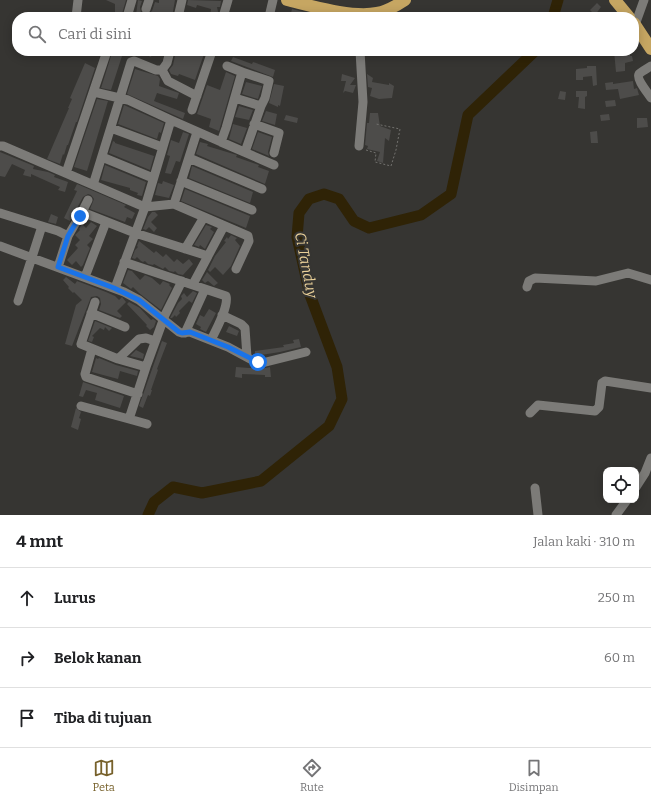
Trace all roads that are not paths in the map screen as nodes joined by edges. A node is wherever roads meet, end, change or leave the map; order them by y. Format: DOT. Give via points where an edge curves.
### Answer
graph roads {
  1 [pos="78,0"];
  2 [pos="132,0"];
  3 [pos="149,0"];
  4 [pos="182,0"];
  5 [pos="228,0"];
  6 [pos="273,0"];
  7 [pos="290,0"];
  8 [pos="405,0"];
  9 [pos="615,0"];
  10 [pos="642,2"];
  11 [pos="146,9"];
  12 [pos="77,12"];
  13 [pos="128,12"];
  14 [pos="179,12"];
  15 [pos="224,12"];
  16 [pos="271,12"];
  17 [pos="343,12"];
  18 [pos="381,12"];
  19 [pos="625,12"];
  20 [pos="638,12"];
  21 [pos="639,31"];
  22 [pos="651,49"];
  23 [pos="105,56"];
  24 [pos="169,56"];
  25 [pos="210,56"];
  26 [pos="360,56"];
  27 [pos="227,66"];
  28 [pos="651,66"];
  29 [pos="162,70"];
  30 [pos="242,72"];
  31 [pos="94,92"];
  32 [pos="197,96"];
  33 [pos="235,98"];
  34 [pos="651,98"];
  35 [pos="119,99"];
  36 [pos="261,106"];
  37 [pos="192,110"];
  38 [pos="171,120"];
  39 [pos="254,124"];
  40 [pos="111,128"];
  41 [pos="197,132"];
  42 [pos="221,142"];
  43 [pos="0,146"];
  44 [pos="358,146"];
  45 [pos="162,147"];
  46 [pos="245,152"];
  47 [pos="274,153"];
  48 [pos="102,157"];
  49 [pos="189,158"];
  50 [pos="274,166"];
  51 [pos="66,173"];
  52 [pos="153,178"];
  53 [pos="181,182"];
  54 [pos="93,185"];
  55 [pos="262,188"];
  56 [pos="88,200"];
  57 [pos="174,204"];
  58 [pos="145,207"];
  59 [pos="252,210"];
  60 [pos="82,212"];
  61 [pos="0,213"];
  62 [pos="204,217"];
  63 [pos="106,222"];
  64 [pos="42,226"];
  65 [pos="224,226"];
  66 [pos="135,233"];
  67 [pos="68,236"];
  68 [pos="0,248"];
  69 [pos="185,249"];
  70 [pos="208,256"];
  71 [pos="32,258"];
  72 [pos="124,262"];
  73 [pos="58,267"];
  74 [pos="236,269"];
  75 [pos="85,277"];
  76 [pos="651,280"];
  77 [pos="182,281"];
  78 [pos="193,284"];
  79 [pos="527,287"];
  80 [pos="114,288"];
  81 [pos="205,289"];
  82 [pos="18,301"];
  83 [pos="95,302"];
  84 [pos="91,313"];
  85 [pos="222,315"];
  86 [pos="163,320"];
  87 [pos="125,327"];
  88 [pos="185,332"];
  89 [pos="211,340"];
  90 [pos="155,341"];
  91 [pos="92,349"];
  92 [pos="306,352"];
  93 [pos="247,357"];
  94 [pos="118,359"];
  95 [pos="146,367"];
  96 [pos="651,388"];
  97 [pos="138,394"];
  98 [pos="81,406"];
  99 [pos="530,413"];
  100 [pos="128,419"];
  101 [pos="147,424"];
  102 [pos="651,458"];
  103 [pos="639,482"];
  104 [pos="535,488"];
  105 [pos="625,503"];
  106 [pos="538,515"];
  107 [pos="616,515"];
  1 -- 12 [label="street"];
  2 -- 13 [label="street"];
  3 -- 11 [label="street"];
  4 -- 14 [label="street"];
  5 -- 15 [label="street"];
  6 -- 16 [label="street"];
  7 -- 17 [label="highway"];
  8 -- 18 [label="highway"];
  9 -- 19 [label="highway"];
  10 -- 20 [label="street"];
  21 -- 22 [label="highway"];
  23 -- 31 [label="street"];
  24 -- 29 [label="street"];
  25 -- 32 [label="street"];
  26 -- 44 [label="street" via="363,102"];
  27 -- 30 [label="street"];
  28 -- 34 [label="street" via="638,78"];
  29 -- 32 [label="street" via="168,81"];
  29 -- 35 [label="street" via="132,61"];
  30 -- 33 [label="street"];
  30 -- 36 [label="street" via="268,81"];
  31 -- 35 [label="street"];
  31 -- 51 [label="street"];
  32 -- 37 [label="street"];
  33 -- 36 [label="street"];
  33 -- 42 [label="street"];
  35 -- 38 [label="street" via="128,100"];
  35 -- 40 [label="street"];
  36 -- 39 [label="street"];
  38 -- 41 [label="street"];
  38 -- 45 [label="street"];
  39 -- 46 [label="street"];
  39 -- 47 [label="street" via="279,133"];
  40 -- 45 [label="street"];
  40 -- 48 [label="street"];
  41 -- 42 [label="street"];
  41 -- 49 [label="street"];
  42 -- 46 [label="street"];
  43 -- 51 [label="street"];
  45 -- 52 [label="street"];
  46 -- 50 [label="street"];
  48 -- 52 [label="street"];
  48 -- 54 [label="street"];
  49 -- 53 [label="street"];
  49 -- 55 [label="street"];
  51 -- 54 [label="street"];
  52 -- 58 [label="street"];
  53 -- 57 [label="street"];
  53 -- 59 [label="street"];
  54 -- 58 [label="street"];
  56 -- 60 [label="street"];
  57 -- 58 [label="street"];
  57 -- 62 [label="street"];
  58 -- 66 [label="street"];
  60 -- 63 [label="street"];
  60 -- 67 [label="street"];
  61 -- 64 [label="street"];
  62 -- 65 [label="street"];
  62 -- 69 [label="street"];
  63 -- 66 [label="street"];
  63 -- 75 [label="street"];
  64 -- 67 [label="street"];
  64 -- 71 [label="street"];
  65 -- 70 [label="street"];
  65 -- 74 [label="street" via="249,238"];
  66 -- 69 [label="street"];
  66 -- 72 [label="street"];
  67 -- 73 [label="street"];
  68 -- 71 [label="street"];
  69 -- 70 [label="street"];
  70 -- 78 [label="street"];
  71 -- 73 [label="street"];
  71 -- 82 [label="street"];
  72 -- 77 [label="street"];
  72 -- 80 [label="street"];
  73 -- 75 [label="street"];
  75 -- 80 [label="street"];
  76 -- 79 [label="street" via="628,273 596,281 534,278 529,281"];
  77 -- 78 [label="street"];
  77 -- 86 [label="street"];
  78 -- 81 [label="street"];
  80 -- 86 [label="street" via="139,300"];
  81 -- 85 [label="street" via="226,296"];
  81 -- 88 [label="street"];
  83 -- 84 [label="street"];
  84 -- 87 [label="street"];
  84 -- 91 [label="street" via="81,342"];
  85 -- 89 [label="street"];
  85 -- 93 [label="street" via="244,326"];
  86 -- 88 [label="street" via="179,332"];
  86 -- 90 [label="street"];
  88 -- 89 [label="street"];
  89 -- 93 [label="street"];
  90 -- 94 [label="street" via="140,339"];
  90 -- 95 [label="street"];
  91 -- 94 [label="street"];
  91 -- 97 [label="street" via="86,377"];
  92 -- 93 [label="street" via="265,363"];
  94 -- 95 [label="street"];
  95 -- 97 [label="street"];
  96 -- 99 [label="street" via="605,381 602,382 599,407 594,411 538,405"];
  97 -- 100 [label="street"];
  98 -- 100 [label="street"];
  100 -- 101 [label="street"];
  102 -- 103 [label="street"];
  104 -- 106 [label="street"];
  105 -- 107 [label="street"];
}
